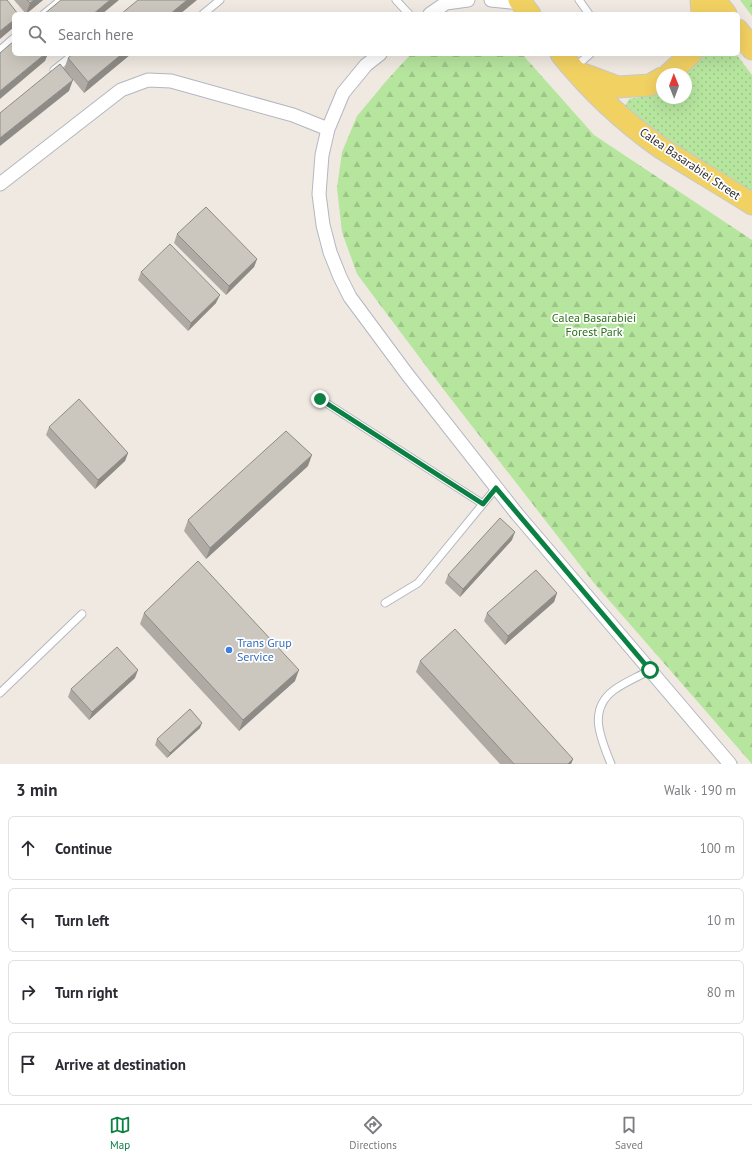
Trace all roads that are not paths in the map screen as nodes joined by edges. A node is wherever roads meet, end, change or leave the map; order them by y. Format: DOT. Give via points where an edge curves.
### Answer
graph roads {
  1 [pos="61,0"];
  2 [pos="220,0"];
  3 [pos="396,0"];
  4 [pos="468,0"];
  5 [pos="492,0"];
  6 [pos="579,0"];
  7 [pos="701,0"];
  8 [pos="715,0"];
  9 [pos="447,1"];
  10 [pos="523,6"];
  11 [pos="46,12"];
  12 [pos="205,12"];
  13 [pos="407,12"];
  14 [pos="433,12"];
  15 [pos="588,12"];
  16 [pos="702,12"];
  17 [pos="724,12"];
  18 [pos="740,33"];
  19 [pos="12,40"];
  20 [pos="752,49"];
  21 [pos="0,50"];
  22 [pos="72,56"];
  23 [pos="378,56"];
  24 [pos="586,56"];
  25 [pos="689,56"];
  26 [pos="570,65"];
  27 [pos="676,68"];
  28 [pos="50,74"];
  29 [pos="656,82"];
  30 [pos="328,129"];
  31 [pos="0,184"];
  32 [pos="752,204"];
  33 [pos="320,399"];
  34 [pos="496,488"];
  35 [pos="483,504"];
  36 [pos="385,603"];
  37 [pos="82,614"];
  38 [pos="650,670"];
  39 [pos="0,693"];
  40 [pos="611,764"];
  41 [pos="730,764"];
  1 -- 11 [label="lane"];
  2 -- 12 [label="lane"];
  3 -- 13 [label="lane"];
  4 -- 9 [label="street"];
  5 -- 10 [label="street"];
  6 -- 15 [label="lane"];
  7 -- 16 [label="main road"];
  8 -- 17 [label="main road"];
  9 -- 14 [label="street"];
  18 -- 20 [label="main road"];
  19 -- 21 [label="lane"];
  22 -- 28 [label="lane"];
  23 -- 30 [label="street" via="343,93"];
  24 -- 26 [label="lane"];
  25 -- 27 [label="main road"];
  26 -- 29 [label="main road" via="618,87 650,85"];
  26 -- 32 [label="main road, Calea Basarabiei Street" via="616,112 660,147"];
  30 -- 31 [label="street" via="293,115 171,81 148,80 121,90"];
  30 -- 34 [label="street" via="322,155 319,194 323,225 340,277 350,297 406,374"];
  33 -- 35 [label="lane"];
  34 -- 35 [label="lane"];
  34 -- 38 [label="street"];
  35 -- 36 [label="lane" via="418,583"];
  37 -- 39 [label="lane"];
  38 -- 40 [label="lane" via="614,690 604,700 597,718 601,740"];
  38 -- 41 [label="street"];
}
